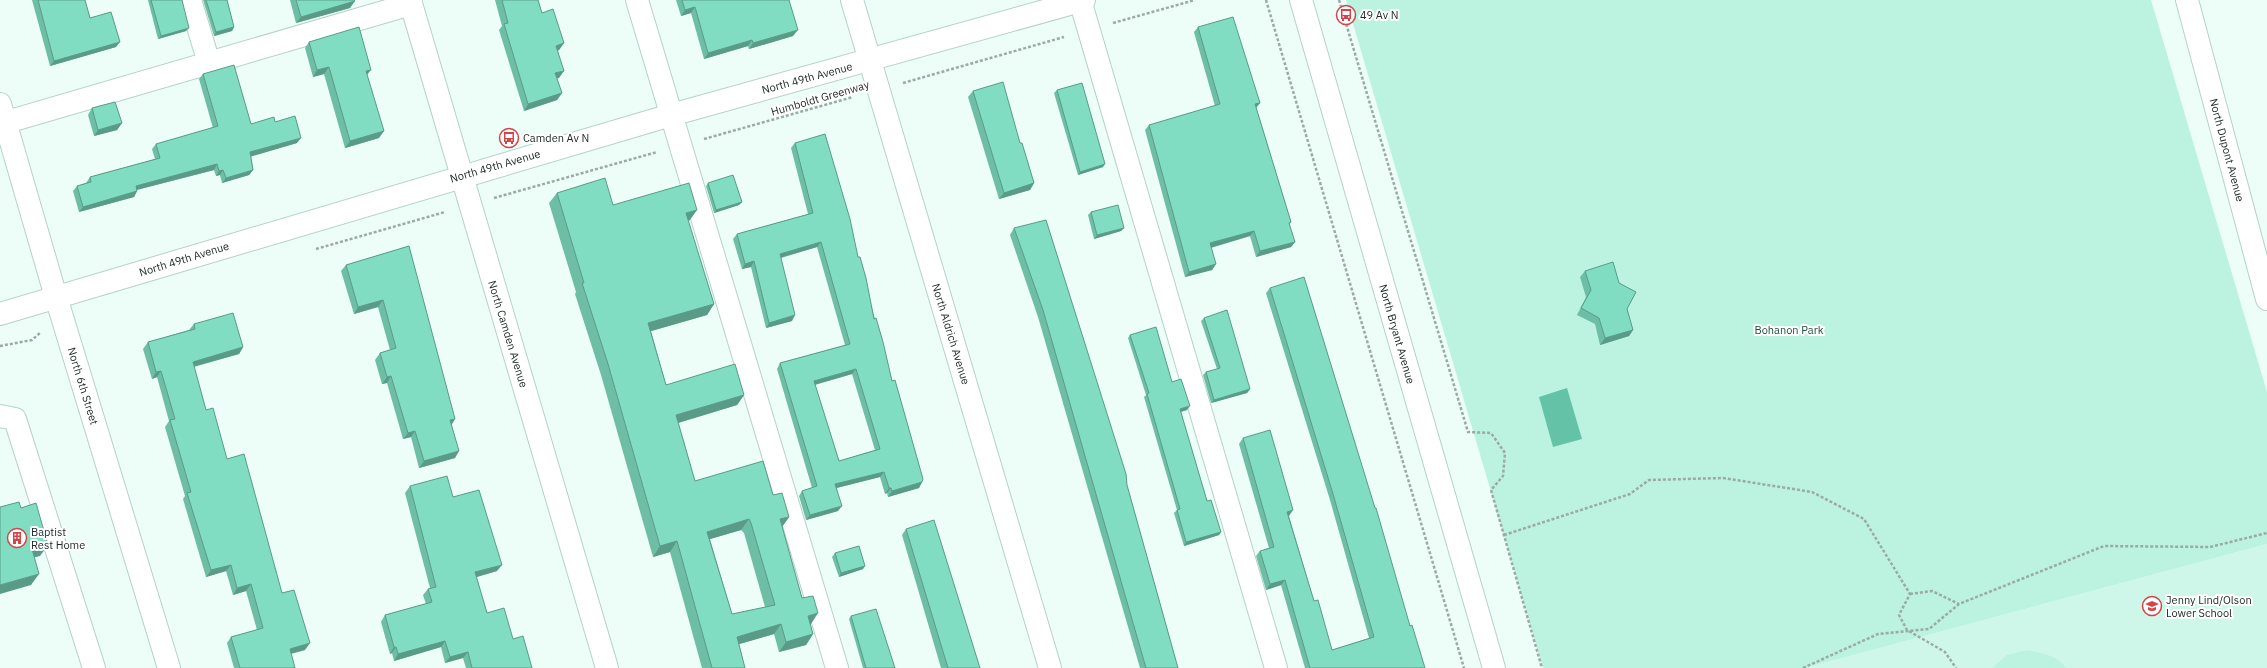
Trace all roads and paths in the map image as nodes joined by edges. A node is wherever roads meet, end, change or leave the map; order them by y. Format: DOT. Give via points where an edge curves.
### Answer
graph roads {
  1 [pos="190,0"];
  2 [pos="637,0"];
  3 [pos="852,0"];
  4 [pos="1081,0"];
  5 [pos="1195,0"];
  6 [pos="1266,0"];
  7 [pos="1301,0"];
  8 [pos="1339,0"];
  9 [pos="2187,0"];
  10 [pos="411,2"];
  11 [pos="1088,30"];
  12 [pos="870,61"];
  13 [pos="209,63"];
  14 [pos="878,90"];
  15 [pos="671,115"];
  16 [pos="2,117"];
  17 [pos="680,146"];
  18 [pos="461,176"];
  19 [pos="494,198"];
  20 [pos="56,297"];
  21 [pos="2267,299"];
  22 [pos="0,314"];
  23 [pos="40,333"];
  24 [pos="0,346"];
  25 [pos="0,416"];
  26 [pos="2267,533"];
  27 [pos="1504,535"];
  28 [pos="1910,594"];
  29 [pos="1960,604"];
  30 [pos="1907,630"];
  31 [pos="94,668"];
  32 [pos="169,668"];
  33 [pos="607,668"];
  34 [pos="837,668"];
  35 [pos="1050,668"];
  36 [pos="1276,668"];
  37 [pos="1464,668"];
  38 [pos="1494,668"];
  39 [pos="1542,668"];
  40 [pos="1803,668"];
  41 [pos="1956,668"];
  1 -- 13 [label="street"];
  2 -- 15 [label="street"];
  3 -- 12 [label="street, North Aldrich Avenue"];
  4 -- 11 [label="street"];
  4 -- 12 [label="street, North 49th Avenue"];
  5 -- 11 [label="path, Humboldt Greenway"];
  6 -- 37 [label="path"];
  7 -- 38 [label="street, North Bryant Avenue"];
  8 -- 27 [label="path" via="1468,432 1491,433 1505,453 1503,476 1490,490"];
  9 -- 21 [label="street, North Dupont Avenue"];
  10 -- 13 [label="street"];
  10 -- 18 [label="street, North Camden Avenue"];
  11 -- 14 [label="path, Humboldt Greenway"];
  11 -- 36 [label="street"];
  12 -- 14 [label="street, North Aldrich Avenue"];
  12 -- 15 [label="street, North 49th Avenue"];
  13 -- 16 [label="street"];
  14 -- 17 [label="path, Humboldt Greenway" via="856,93 853,98"];
  14 -- 35 [label="street, North Aldrich Avenue"];
  15 -- 17 [label="street"];
  15 -- 18 [label="street, North 49th Avenue"];
  16 -- 20 [label="street, North 6th Street"];
  17 -- 19 [label="path, Humboldt Greenway"];
  17 -- 34 [label="street"];
  18 -- 20 [label="street, North 49th Avenue"];
  18 -- 33 [label="street, North Camden Avenue"];
  20 -- 22 [label="street, North 49th Avenue"];
  20 -- 32 [label="street, North 6th Street"];
  23 -- 24 [label="path" via="32,340"];
  25 -- 31 [label="street" via="15,419"];
  26 -- 29 [label="path" via="2210,547 2104,546"];
  27 -- 28 [label="path" via="1630,494 1650,480 1723,478 1812,492 1864,519"];
  27 -- 39 [label="path"];
  28 -- 29 [label="path" via="1932,591"];
  28 -- 30 [label="path" via="1899,615"];
  29 -- 30 [label="path" via="1929,629"];
  30 -- 40 [label="path" via="1878,634"];
  30 -- 41 [label="path" via="1946,652"];
}
